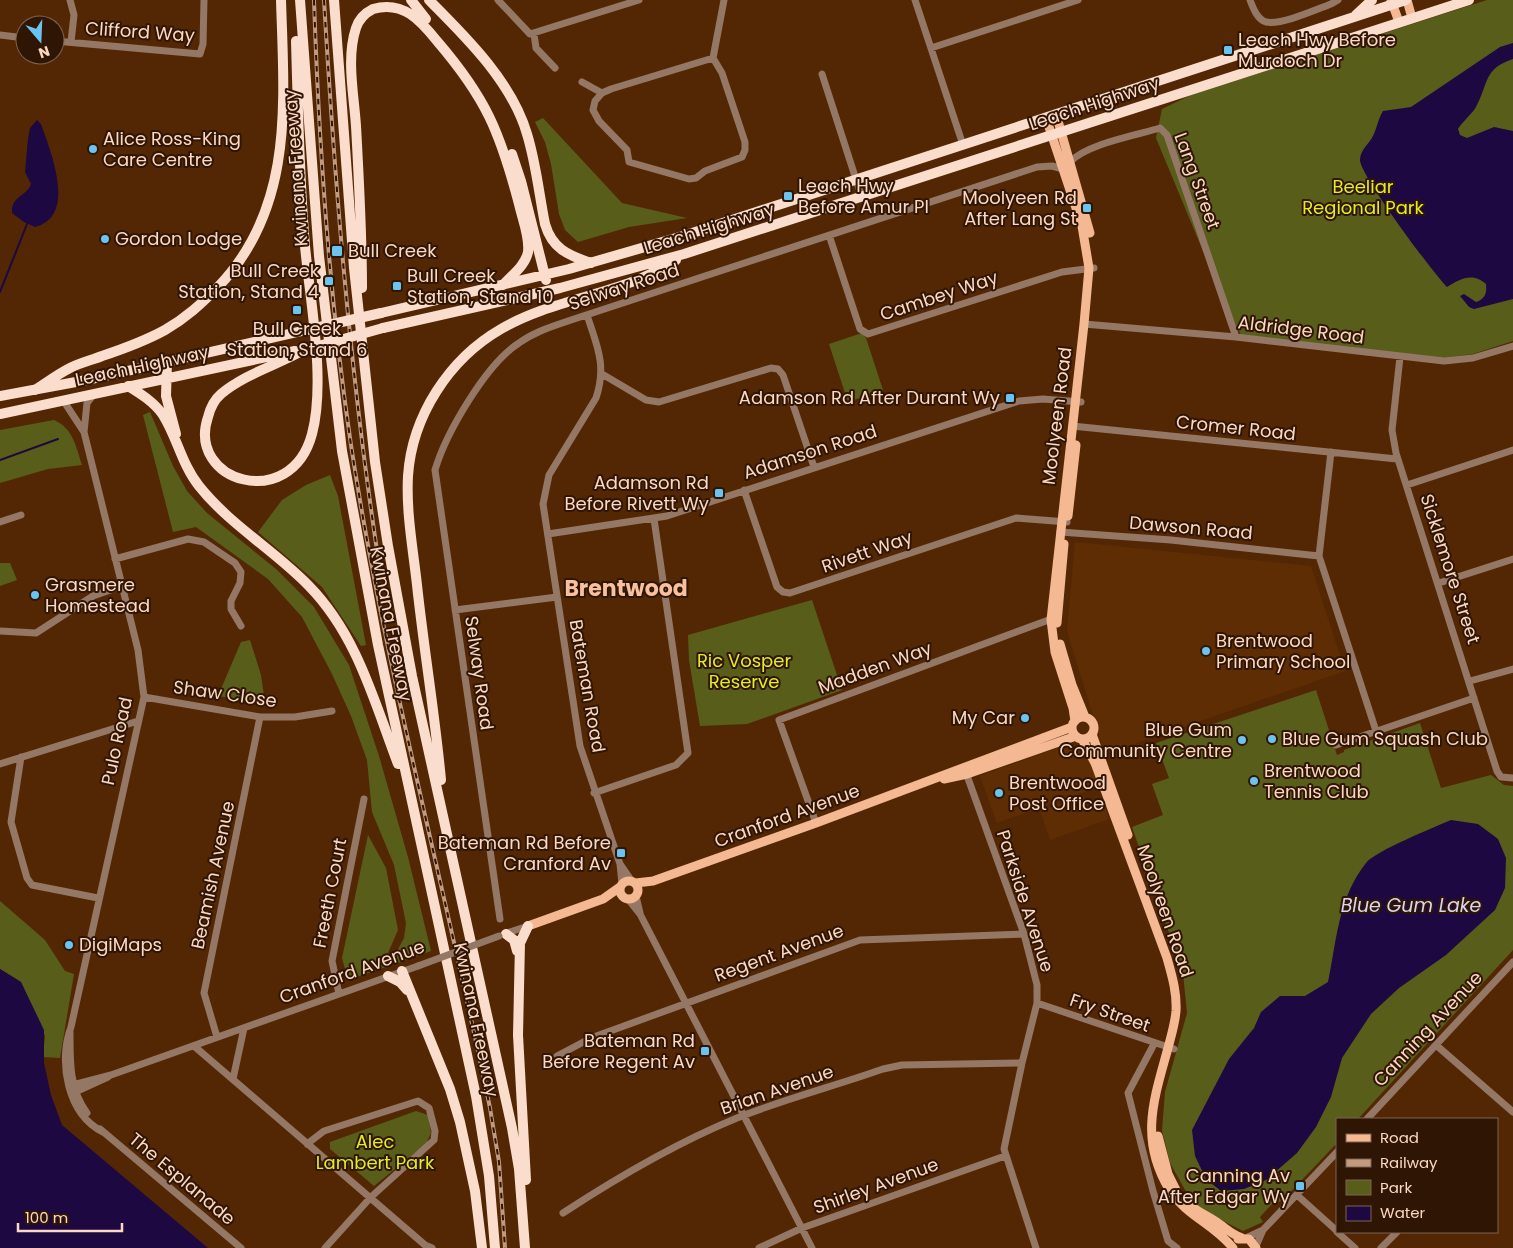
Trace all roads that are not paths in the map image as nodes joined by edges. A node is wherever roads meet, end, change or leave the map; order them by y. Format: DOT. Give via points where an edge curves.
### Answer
graph roads {
  1 [pos="70,0"];
  2 [pos="204,0"];
  3 [pos="281,0"];
  4 [pos="295,0"];
  5 [pos="300,0"];
  6 [pos="334,0"];
  7 [pos="411,0"];
  8 [pos="428,0"];
  9 [pos="498,0"];
  10 [pos="639,0"];
  11 [pos="724,0"];
  12 [pos="915,0"];
  13 [pos="1078,0"];
  14 [pos="1250,0"];
  15 [pos="1338,0"];
  16 [pos="1372,0"];
  17 [pos="1406,0"];
  18 [pos="1469,0"];
  19 [pos="1392,2"];
  20 [pos="417,12"];
  21 [pos="1353,17"];
  22 [pos="1412,18"];
  23 [pos="1399,22"];
  24 [pos="432,31"];
  25 [pos="534,34"];
  26 [pos="0,35"];
  27 [pos="15,37"];
  28 [pos="65,41"];
  29 [pos="71,42"];
  30 [pos="1268,44"];
  31 [pos="931,48"];
  32 [pos="713,58"];
  33 [pos="1274,62"];
  34 [pos="555,68"];
  35 [pos="822,74"];
  36 [pos="582,82"];
  37 [pos="602,93"];
  38 [pos="1051,116"];
  39 [pos="1057,134"];
  40 [pos="963,145"];
  41 [pos="1067,165"];
  42 [pos="857,180"];
  43 [pos="862,198"];
  44 [pos="829,235"];
  45 [pos="684,254"];
  46 [pos="591,263"];
  47 [pos="1092,268"];
  48 [pos="544,275"];
  49 [pos="503,285"];
  50 [pos="548,290"];
  51 [pos="586,315"];
  52 [pos="1087,324"];
  53 [pos="1236,338"];
  54 [pos="1513,346"];
  55 [pos="304,350"];
  56 [pos="363,354"];
  57 [pos="1400,358"];
  58 [pos="167,361"];
  59 [pos="602,374"];
  60 [pos="166,377"];
  61 [pos="128,386"];
  62 [pos="34,390"];
  63 [pos="94,394"];
  64 [pos="0,396"];
  65 [pos="63,400"];
  66 [pos="1078,402"];
  67 [pos="0,414"];
  68 [pos="1075,427"];
  69 [pos="84,432"];
  70 [pos="1513,450"];
  71 [pos="1331,452"];
  72 [pos="181,456"];
  73 [pos="1397,459"];
  74 [pos="814,467"];
  75 [pos="1407,485"];
  76 [pos="744,490"];
  77 [pos="21,516"];
  78 [pos="654,519"];
  79 [pos="0,522"];
  80 [pos="1064,522"];
  81 [pos="1063,532"];
  82 [pos="548,534"];
  83 [pos="1319,556"];
  84 [pos="115,559"];
  85 [pos="1513,560"];
  86 [pos="1439,582"];
  87 [pos="122,586"];
  88 [pos="557,597"];
  89 [pos="455,610"];
  90 [pos="1054,618"];
  91 [pos="241,626"];
  92 [pos="0,631"];
  93 [pos="1513,669"];
  94 [pos="1470,681"];
  95 [pos="144,697"];
  96 [pos="1474,698"];
  97 [pos="332,711"];
  98 [pos="260,717"];
  99 [pos="1085,717"];
  100 [pos="138,721"];
  101 [pos="1076,730"];
  102 [pos="1376,731"];
  103 [pos="1092,734"];
  104 [pos="1336,745"];
  105 [pos="22,757"];
  106 [pos="0,764"];
  107 [pos="965,771"];
  108 [pos="1512,778"];
  109 [pos="594,792"];
  110 [pos="364,799"];
  111 [pos="412,800"];
  112 [pos="444,813"];
  113 [pos="816,824"];
  114 [pos="629,890"];
  115 [pos="98,898"];
  116 [pos="500,919"];
  117 [pos="528,926"];
  118 [pos="1024,934"];
  119 [pos="503,935"];
  120 [pos="519,959"];
  121 [pos="1513,962"];
  122 [pos="402,971"];
  123 [pos="388,976"];
  124 [pos="339,994"];
  125 [pos="412,996"];
  126 [pos="686,1003"];
  127 [pos="1038,1004"];
  128 [pos="244,1028"];
  129 [pos="217,1037"];
  130 [pos="1154,1044"];
  131 [pos="1436,1045"];
  132 [pos="194,1046"];
  133 [pos="1171,1048"];
  134 [pos="557,1056"];
  135 [pos="1022,1063"];
  136 [pos="233,1079"];
  137 [pos="72,1089"];
  138 [pos="1513,1112"];
  139 [pos="744,1116"];
  140 [pos="1368,1118"];
  141 [pos="307,1144"];
  142 [pos="1336,1153"];
  143 [pos="1004,1156"];
  144 [pos="1296,1195"];
  145 [pos="371,1197"];
  146 [pos="563,1213"];
  147 [pos="802,1228"];
  148 [pos="1263,1230"];
  149 [pos="1336,1231"];
  150 [pos="1338,1233"];
  151 [pos="1396,1233"];
  152 [pos="1244,1238"];
  153 [pos="1256,1247"];
  154 [pos="241,1248"];
  155 [pos="326,1248"];
  156 [pos="432,1248"];
  157 [pos="482,1248"];
  158 [pos="495,1248"];
  159 [pos="525,1248"];
  160 [pos="530,1248"];
  161 [pos="759,1248"];
  162 [pos="812,1248"];
  163 [pos="1036,1248"];
  164 [pos="1177,1248"];
  165 [pos="1233,1248"];
  166 [pos="1355,1248"];
  167 [pos="1381,1248"];
  1 -- 29 [label="street" via="74,15"];
  2 -- 29 [label="street, Clifford Way" via="200,54"];
  3 -- 62 [label="highway" via="283,128 275,186 264,217 246,251 228,277 183,319 145,339 71,367"];
  4 -- 55 [label="highway" via="301,197 316,361 316,420 304,454 283,474 258,482 234,476 222,469 208,448 205,436 211,408 220,395 245,378"];
  5 -- 111 [label="highway, Kwinana Freeway" via="319,256 341,442 368,599"];
  6 -- 56 [label="highway, Kwinana Freeway"];
  7 -- 20 [label="highway"];
  8 -- 46 [label="highway" via="453,24 492,71 515,107 527,133 549,237 567,255"];
  9 -- 25 [label="street" via="526,31"];
  10 -- 25 [label="street"];
  11 -- 32 [label="street"];
  12 -- 31 [label="street"];
  13 -- 31 [label="street"];
  14 -- 15 [label="street" via="1257,16 1265,22 1279,22"];
  16 -- 21 [label="highway"];
  17 -- 19 [label="highway, Leach Highway"];
  17 -- 22 [label="main road"];
  18 -- 22 [label="highway, Leach Highway"];
  19 -- 21 [label="highway, Leach Highway"];
  19 -- 23 [label="main road"];
  20 -- 24 [label="highway"];
  20 -- 56 [label="highway" via="396,5 375,8 360,20 354,37 352,70 362,232"];
  21 -- 30 [label="highway, Leach Highway"];
  22 -- 23 [label="highway, Leach Highway"];
  23 -- 33 [label="highway, Leach Highway"];
  24 -- 48 [label="highway" via="478,82 503,130 521,181"];
  24 -- 49 [label="highway" via="480,96 504,150 528,245 524,261"];
  25 -- 34 [label="street" via="536,48"];
  26 -- 27 [label="street"];
  28 -- 29 [label="street, Clifford Way"];
  30 -- 33 [label="highway"];
  30 -- 38 [label="highway, Leach Highway"];
  31 -- 40 [label="street"];
  32 -- 37 [label="street"];
  32 -- 37 [label="street" via="722,73 746,150 742,157 705,171 696,178 689,179 629,162 627,150 599,121 593,110"];
  33 -- 39 [label="highway, Leach Highway"];
  35 -- 42 [label="street"];
  36 -- 37 [label="street"];
  38 -- 39 [label="main road, Moolyeen Road"];
  38 -- 40 [label="highway, Leach Highway"];
  39 -- 41 [label="main road, Moolyeen Road"];
  39 -- 43 [label="highway, Leach Highway"];
  40 -- 42 [label="highway, Leach Highway"];
  41 -- 44 [label="street, Selway Road" via="1037,167"];
  41 -- 47 [label="main road, Moolyeen Road"];
  41 -- 53 [label="street, Lang Street" via="1076,156 1093,149 1160,128 1169,138"];
  42 -- 43 [label="street"];
  42 -- 46 [label="highway, Leach Highway"];
  43 -- 45 [label="highway, Leach Highway"];
  44 -- 47 [label="street, Cambey Way" via="860,330 868,334 1062,272"];
  44 -- 51 [label="street, Selway Road"];
  45 -- 50 [label="highway, Leach Highway"];
  45 -- 112 [label="highway" via="658,272 542,311 500,329 462,358 435,392 421,420 410,460 409,508"];
  46 -- 48 [label="highway, Leach Highway"];
  47 -- 52 [label="main road, Moolyeen Road"];
  48 -- 49 [label="highway, Leach Highway"];
  48 -- 50 [label="highway"];
  49 -- 58 [label="highway, Leach Highway, bridge"];
  50 -- 55 [label="highway, Leach Highway, bridge" via="382,328"];
  51 -- 59 [label="street, Bateman Road" via="600,354"];
  51 -- 89 [label="street, Selway Road" via="539,331 517,344 494,364 442,446 434,470"];
  52 -- 53 [label="street, Aldridge Road"];
  52 -- 66 [label="main road, Moolyeen Road"];
  53 -- 57 [label="street, Aldridge Road"];
  54 -- 57 [label="street, Aldridge Road" via="1462,360"];
  55 -- 60 [label="highway, Leach Highway"];
  56 -- 112 [label="highway, Kwinana Freeway" via="375,462 396,593"];
  57 -- 73 [label="street, Sicklemore Street" via="1392,430"];
  58 -- 60 [label="highway"];
  58 -- 62 [label="highway, Leach Highway"];
  59 -- 74 [label="street" via="646,400 659,402 771,368 778,369 783,375"];
  59 -- 82 [label="street, Bateman Road" via="596,398 549,475 543,504"];
  60 -- 61 [label="highway, Leach Highway"];
  60 -- 72 [label="highway" via="166,396"];
  61 -- 63 [label="highway, Leach Highway"];
  61 -- 72 [label="highway" via="145,396 163,415"];
  62 -- 64 [label="highway, Leach Highway"];
  63 -- 65 [label="highway, Leach Highway"];
  63 -- 69 [label="street, Pulo Road" via="87,403"];
  65 -- 67 [label="highway, Leach Highway"];
  65 -- 69 [label="street, Pulo Road"];
  66 -- 68 [label="main road, Moolyeen Road"];
  66 -- 74 [label="street, Adamson Road" via="1019,400"];
  68 -- 71 [label="street, Cromer Road"];
  68 -- 80 [label="main road, Moolyeen Road"];
  69 -- 84 [label="street, Pulo Road"];
  70 -- 75 [label="street"];
  71 -- 73 [label="street, Cromer Road"];
  71 -- 83 [label="street"];
  72 -- 111 [label="highway" via="191,475 214,504 309,586 343,629 363,669"];
  73 -- 75 [label="street, Sicklemore Street"];
  74 -- 76 [label="street, Adamson Road"];
  75 -- 86 [label="street, Sicklemore Street"];
  76 -- 78 [label="street, Adamson Road"];
  76 -- 80 [label="street, Rivett Way" via="777,587 782,592 1016,518"];
  77 -- 79 [label="street"];
  78 -- 82 [label="street, Adamson Road"];
  78 -- 109 [label="street" via="688,753 676,765"];
  80 -- 81 [label="main road, Moolyeen Road"];
  81 -- 83 [label="street, Dawson Road"];
  81 -- 90 [label="main road, Moolyeen Road"];
  82 -- 88 [label="street, Bateman Road"];
  83 -- 102 [label="street"];
  84 -- 87 [label="street, Pulo Road"];
  84 -- 91 [label="street" via="188,539 204,542 235,563 241,572 231,602 231,609"];
  85 -- 86 [label="street"];
  86 -- 94 [label="street, Sicklemore Street"];
  87 -- 92 [label="street" via="93,596 36,633"];
  87 -- 95 [label="street, Pulo Road" via="138,650"];
  88 -- 89 [label="street"];
  88 -- 109 [label="street, Bateman Road" via="580,746"];
  89 -- 116 [label="street, Selway Road"];
  90 -- 99 [label="main road, Moolyeen Road" via="1060,648"];
  90 -- 101 [label="main road, Moolyeen Road" via="1055,652 1073,708"];
  90 -- 113 [label="street, Madden Way" via="779,720"];
  93 -- 94 [label="street"];
  94 -- 96 [label="street, Sicklemore Street"];
  95 -- 98 [label="street, Shaw Close"];
  95 -- 100 [label="street, Pulo Road"];
  96 -- 102 [label="street"];
  96 -- 108 [label="street, Sicklemore Street" via="1497,771 1501,777"];
  97 -- 98 [label="street, Shaw Close" via="295,717"];
  98 -- 129 [label="street, Beamish Avenue" via="204,993"];
  99 -- 101 [label="main road"];
  99 -- 103 [label="main road, Moolyeen Road" via="1094,723"];
  100 -- 105 [label="street"];
  100 -- 115 [label="street, Pulo Road"];
  101 -- 103 [label="main road"];
  101 -- 107 [label="main road, Cranford Avenue"];
  101 -- 133 [label="main road, Moolyeen Road" via="1095,763 1173,976 1176,1011"];
  102 -- 104 [label="street"];
  103 -- 133 [label="main road, Moolyeen Road" via="1178,975 1181,1016"];
  105 -- 106 [label="street"];
  105 -- 115 [label="street" via="11,822 27,878 32,885"];
  107 -- 113 [label="main road, Cranford Avenue"];
  107 -- 118 [label="street, Parkside Avenue"];
  109 -- 114 [label="street, Bateman Road"];
  110 -- 124 [label="street, Freeth Court" via="332,961"];
  111 -- 158 [label="highway, Kwinana Freeway" via="476,1096 490,1176"];
  112 -- 159 [label="highway, Kwinana Freeway" via="512,1128 519,1169"];
  113 -- 114 [label="main road, Cranford Avenue"];
  114 -- 117 [label="main road, Cranford Avenue"];
  114 -- 126 [label="street, Bateman Road"];
  115 -- 137 [label="street, Pulo Road" via="70,1027"];
  117 -- 119 [label="street, Cranford Avenue"];
  117 -- 120 [label="highway" via="521,939"];
  118 -- 126 [label="street, Regent Avenue" via="860,940"];
  118 -- 127 [label="street, Parkside Avenue" via="1037,985"];
  119 -- 120 [label="highway" via="514,940"];
  119 -- 122 [label="street, Cranford Avenue, bridge"];
  120 -- 160 [label="highway" via="518,1035"];
  121 -- 131 [label="street, Canning Avenue"];
  122 -- 123 [label="street, Cranford Avenue"];
  122 -- 125 [label="highway"];
  123 -- 124 [label="street, Cranford Avenue"];
  123 -- 125 [label="highway" via="400,982"];
  124 -- 128 [label="street, Cranford Avenue"];
  125 -- 157 [label="highway" via="460,1122 476,1192"];
  126 -- 134 [label="street, Regent Avenue" via="591,1038"];
  126 -- 139 [label="street, Bateman Road"];
  127 -- 130 [label="street, Fry Street"];
  127 -- 135 [label="street, Parkside Avenue"];
  128 -- 129 [label="street, Cranford Avenue"];
  128 -- 136 [label="street"];
  129 -- 132 [label="street, Cranford Avenue"];
  130 -- 133 [label="street, Fry Street"];
  130 -- 164 [label="street" via="1128,1093 1168,1241"];
  131 -- 138 [label="street"];
  131 -- 140 [label="street, Canning Avenue"];
  132 -- 136 [label="street"];
  132 -- 137 [label="street, Cranford Avenue"];
  133 -- 152 [label="main road, Moolyeen Road" via="1156,1122 1168,1174 1189,1206 1227,1232"];
  133 -- 165 [label="main road, Moolyeen Road" via="1151,1115 1157,1160 1164,1180 1177,1200"];
  135 -- 139 [label="street, Brian Avenue" via="902,1065"];
  135 -- 143 [label="street, Parkside Avenue"];
  136 -- 141 [label="street"];
  137 -- 154 [label="street, The Esplanade" via="103,1132"];
  139 -- 146 [label="street, Brian Avenue" via="687,1140 603,1186"];
  139 -- 147 [label="street, Bateman Road"];
  141 -- 145 [label="street"];
  141 -- 145 [label="street" via="324,1131 418,1101 429,1108 436,1131 434,1140"];
  142 -- 144 [label="street"];
  143 -- 147 [label="street, Shirley Avenue"];
  143 -- 163 [label="street, Parkside Avenue"];
  144 -- 148 [label="street"];
  144 -- 149 [label="street"];
  145 -- 155 [label="street"];
  145 -- 156 [label="street"];
  147 -- 161 [label="street, Shirley Avenue"];
  147 -- 162 [label="street, Bateman Road"];
  148 -- 152 [label="street"];
  148 -- 153 [label="street"];
  150 -- 166 [label="street"];
  151 -- 167 [label="street"];
  152 -- 153 [label="main road"];
  152 -- 165 [label="main road"];
}
